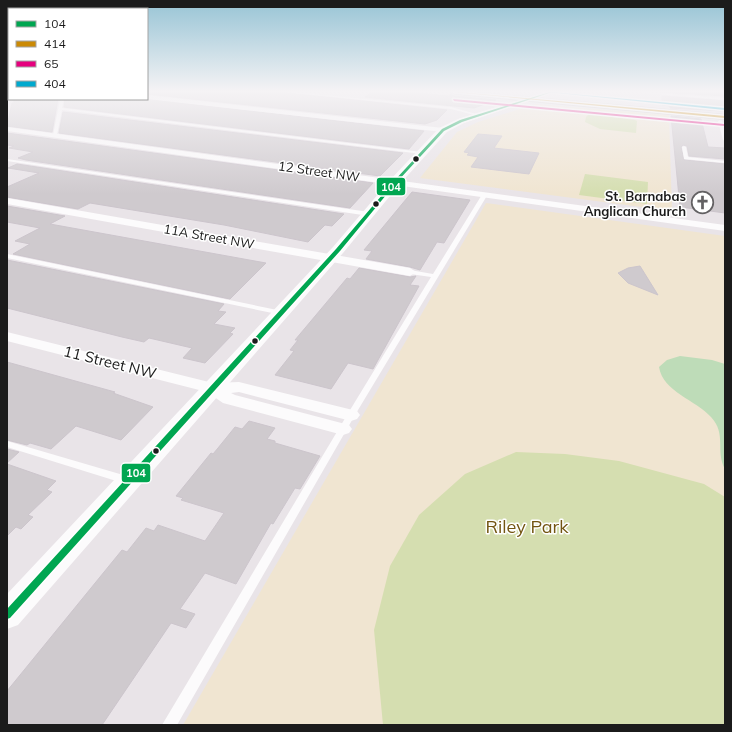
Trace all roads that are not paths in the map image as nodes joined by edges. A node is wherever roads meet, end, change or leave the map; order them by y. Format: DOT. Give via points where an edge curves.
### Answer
graph roads {
  1 [pos="57,126"];
  2 [pos="202,126"];
  3 [pos="409,126"];
  4 [pos="449,126"];
  5 [pos="7,129"];
  6 [pos="443,130"];
  7 [pos="724,130"];
  8 [pos="55,135"];
  9 [pos="725,140"];
  10 [pos="684,147"];
  11 [pos="422,153"];
  12 [pos="7,160"];
  13 [pos="725,162"];
  14 [pos="395,182"];
  15 [pos="486,194"];
  16 [pos="7,201"];
  17 [pos="369,214"];
  18 [pos="725,228"];
  19 [pos="7,256"];
  20 [pos="331,258"];
  21 [pos="410,272"];
  22 [pos="436,276"];
  23 [pos="282,312"];
  24 [pos="7,336"];
  25 [pos="213,388"];
  26 [pos="347,422"];
  27 [pos="7,444"];
  28 [pos="129,481"];
  29 [pos="7,616"];
  30 [pos="169,725"];
  1 -- 8 [label="lane"];
  2 -- 11 [label="lane"];
  3 -- 6 [label="street"];
  4 -- 6 [label="street"];
  5 -- 8 [label="street, 12 Street NW"];
  6 -- 11 [label="street"];
  7 -- 9 [label="lane"];
  8 -- 14 [label="street, 12 Street NW"];
  10 -- 13 [label="lane" via="686,158"];
  11 -- 14 [label="street"];
  12 -- 17 [label="lane"];
  14 -- 15 [label="street, 12 Street NW"];
  14 -- 17 [label="street"];
  15 -- 18 [label="street, 12 Street NW"];
  15 -- 22 [label="lane"];
  16 -- 20 [label="street, 11A Street NW"];
  17 -- 20 [label="street"];
  19 -- 23 [label="lane"];
  20 -- 21 [label="street, 11A Street NW"];
  20 -- 23 [label="street"];
  21 -- 22 [label="lane"];
  22 -- 26 [label="lane"];
  23 -- 25 [label="street"];
  24 -- 25 [label="street, 11 Street NW"];
  25 -- 26 [label="street, 11 Street NW" via="229,399"];
  25 -- 28 [label="street"];
  26 -- 30 [label="lane"];
  27 -- 28 [label="lane"];
  28 -- 29 [label="street"];
}
